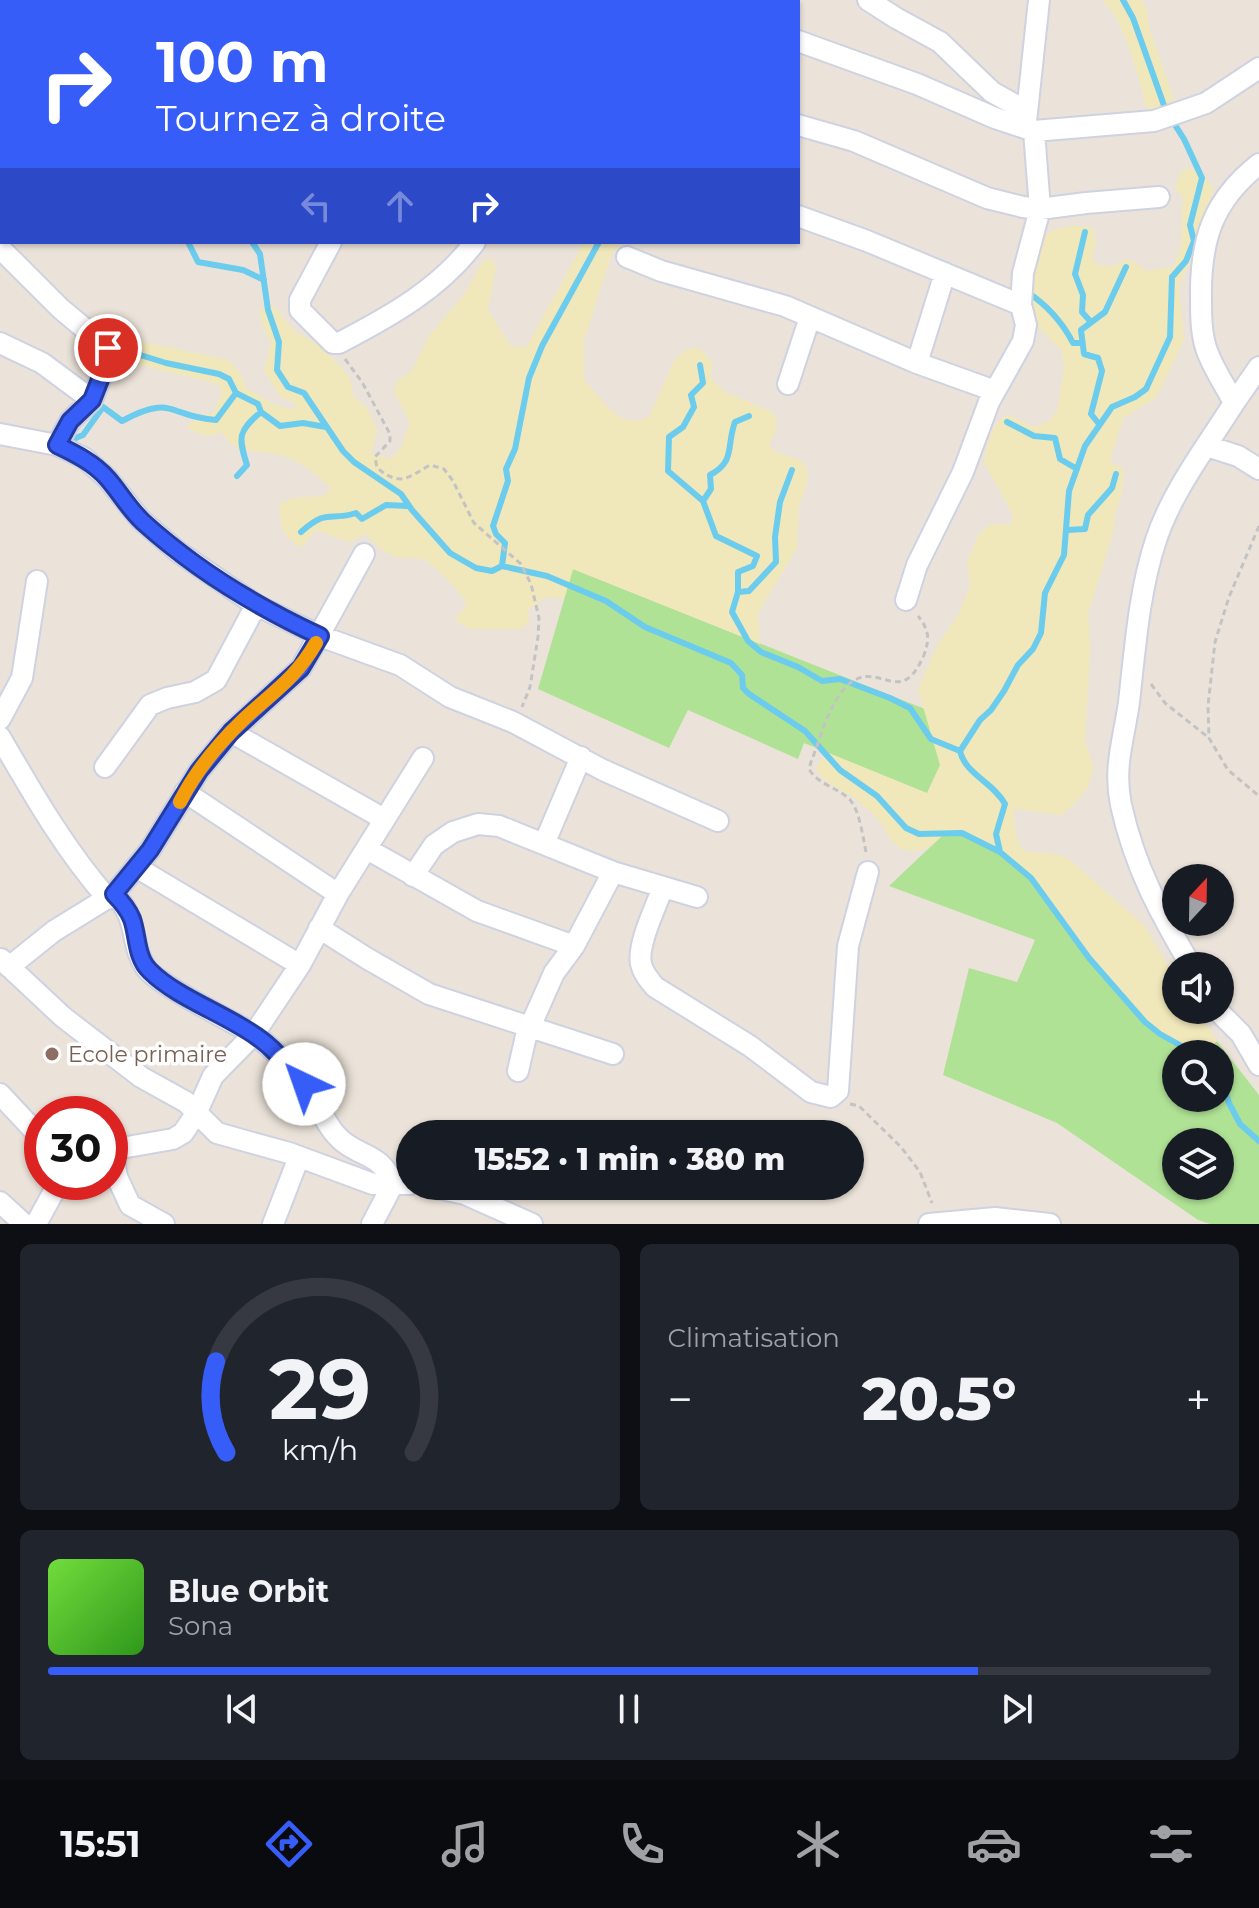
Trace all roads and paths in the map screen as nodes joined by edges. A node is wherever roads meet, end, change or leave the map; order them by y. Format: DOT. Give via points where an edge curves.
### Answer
graph roads {
  1 [pos="868,0"];
  2 [pos="1039,0"];
  3 [pos="800,42"];
  4 [pos="1259,68"];
  5 [pos="1029,124"];
  6 [pos="800,126"];
  7 [pos="1259,164"];
  8 [pos="1159,197"];
  9 [pos="1040,209"];
  10 [pos="800,217"];
  11 [pos="330,244"];
  12 [pos="473,244"];
  13 [pos="0,248"];
  14 [pos="627,257"];
  15 [pos="945,273"];
  16 [pos="1021,305"];
  17 [pos="810,317"];
  18 [pos="0,343"];
  19 [pos="333,343"];
  20 [pos="917,363"];
  21 [pos="1259,367"];
  22 [pos="788,384"];
  23 [pos="995,391"];
  24 [pos="92,400"];
  25 [pos="1234,403"];
  26 [pos="0,434"];
  27 [pos="57,445"];
  28 [pos="1207,446"];
  29 [pos="1259,469"];
  30 [pos="1259,526"];
  31 [pos="364,554"];
  32 [pos="37,581"];
  33 [pos="906,600"];
  34 [pos="256,605"];
  35 [pos="320,636"];
  36 [pos="1132,667"];
  37 [pos="0,719"];
  38 [pos="513,722"];
  39 [pos="231,732"];
  40 [pos="0,737"];
  41 [pos="1209,738"];
  42 [pos="581,757"];
  43 [pos="423,758"];
  44 [pos="105,767"];
  45 [pos="185,792"];
  46 [pos="1259,796"];
  47 [pos="384,819"];
  48 [pos="718,821"];
  49 [pos="544,844"];
  50 [pos="367,849"];
  51 [pos="136,867"];
  52 [pos="613,872"];
  53 [pos="868,872"];
  54 [pos="413,876"];
  55 [pos="663,887"];
  56 [pos="338,894"];
  57 [pos="111,897"];
  58 [pos="697,897"];
  59 [pos="319,928"];
  60 [pos="574,946"];
  61 [pos="1183,952"];
  62 [pos="3,963"];
  63 [pos="300,965"];
  64 [pos="1231,1024"];
  65 [pos="530,1027"];
  66 [pos="254,1034"];
  67 [pos="613,1054"];
  68 [pos="1259,1065"];
  69 [pos="518,1071"];
  70 [pos="0,1094"];
  71 [pos="835,1096"];
  72 [pos="196,1114"];
  73 [pos="24,1120"];
  74 [pos="128,1146"];
  75 [pos="299,1157"];
  76 [pos="396,1179"];
  77 [pos="396,1184"];
  78 [pos="396,1192"];
  79 [pos="49,1200"];
  80 [pos="128,1200"];
  81 [pos="478,1200"];
  82 [pos="0,1202"];
  83 [pos="935,1223"];
  84 [pos="24,1224"];
  85 [pos="36,1224"];
  86 [pos="164,1224"];
  87 [pos="273,1224"];
  88 [pos="372,1224"];
  89 [pos="532,1224"];
  90 [pos="1050,1224"];
  1 -- 5 [label="street" via="940,42"];
  2 -- 5 [label="street"];
  3 -- 5 [label="street"];
  4 -- 5 [label="street" via="1206,103 1154,121"];
  5 -- 9 [label="street"];
  6 -- 9 [label="street" via="854,141 987,198"];
  7 -- 25 [label="street" via="1223,199 1200,264 1206,349"];
  8 -- 9 [label="street"];
  9 -- 16 [label="street" via="1023,273"];
  10 -- 15 [label="street"];
  11 -- 19 [label="street" via="300,300 300,310"];
  12 -- 19 [label="street" via="420,296"];
  13 -- 24 [label="street" via="108,348"];
  14 -- 17 [label="street"];
  15 -- 16 [label="street"];
  15 -- 20 [label="street"];
  16 -- 23 [label="street" via="1023,341"];
  17 -- 20 [label="street"];
  17 -- 22 [label="street"];
  18 -- 24 [label="street" via="42,363"];
  19 -- 38 [label="path" via="390,434 375,457 377,468 389,478 401,479 430,465 444,469 474,523 521,564 531,584 538,637 530,687"];
  20 -- 23 [label="street"];
  21 -- 25 [label="street"];
  23 -- 33 [label="street"];
  24 -- 27 [label="street" via="70,421"];
  25 -- 28 [label="street"];
  26 -- 27 [label="street"];
  27 -- 34 [label="street" via="96,467 140,519 177,551"];
  28 -- 29 [label="street"];
  28 -- 36 [label="street" via="1156,540"];
  30 -- 41 [label="path" via="1215,642"];
  31 -- 35 [label="street"];
  32 -- 37 [label="street" via="22,678"];
  33 -- 53 [label="path" via="928,629 929,642 917,671 900,681 865,677 846,688 809,769 854,806"];
  34 -- 35 [label="street"];
  34 -- 44 [label="street" via="216,680 150,705"];
  35 -- 38 [label="street" via="400,665 450,697"];
  35 -- 39 [label="street" via="301,668"];
  36 -- 41 [label="path" via="1165,703"];
  36 -- 61 [label="street" via="1119,747 1121,802 1138,867"];
  38 -- 42 [label="street"];
  39 -- 45 [label="street"];
  39 -- 47 [label="street"];
  40 -- 57 [label="street" via="79,865"];
  41 -- 46 [label="path" via="1228,770"];
  42 -- 48 [label="street"];
  42 -- 49 [label="street"];
  43 -- 47 [label="street"];
  45 -- 51 [label="street"];
  45 -- 56 [label="street"];
  47 -- 50 [label="street"];
  49 -- 52 [label="street"];
  49 -- 54 [label="street" via="499,826 478,824 434,845"];
  50 -- 54 [label="street"];
  50 -- 56 [label="street"];
  51 -- 57 [label="street"];
  51 -- 63 [label="street"];
  52 -- 55 [label="street"];
  52 -- 60 [label="street"];
  53 -- 71 [label="street" via="848,946"];
  54 -- 60 [label="street" via="477,911"];
  55 -- 58 [label="street"];
  55 -- 71 [label="street" via="641,948 641,965 655,987 750,1046 811,1092"];
  56 -- 59 [label="street"];
  57 -- 62 [label="street"];
  57 -- 66 [label="street" via="125,905 132,919 147,969"];
  59 -- 63 [label="street"];
  59 -- 65 [label="street" via="429,994"];
  60 -- 65 [label="street" via="554,973"];
  62 -- 72 [label="street" via="63,1017"];
  63 -- 66 [label="street"];
  64 -- 68 [label="street"];
  65 -- 67 [label="street"];
  65 -- 69 [label="street"];
  66 -- 72 [label="street" via="213,1076"];
  66 -- 76 [label="street" via="304,1084 337,1137 377,1159"];
  70 -- 73 [label="street"];
  71 -- 83 [label="path" via="840,1103 859,1106 901,1147 920,1172"];
  72 -- 74 [label="street" via="173,1139"];
  72 -- 75 [label="street" via="217,1133"];
  75 -- 77 [label="street" via="373,1184"];
  75 -- 87 [label="street"];
  78 -- 88 [label="street"];
  79 -- 85 [label="street"];
  80 -- 86 [label="street"];
  81 -- 89 [label="street"];
  82 -- 84 [label="street"];
  83 -- 90 [label="street" via="995,1218"];
}
